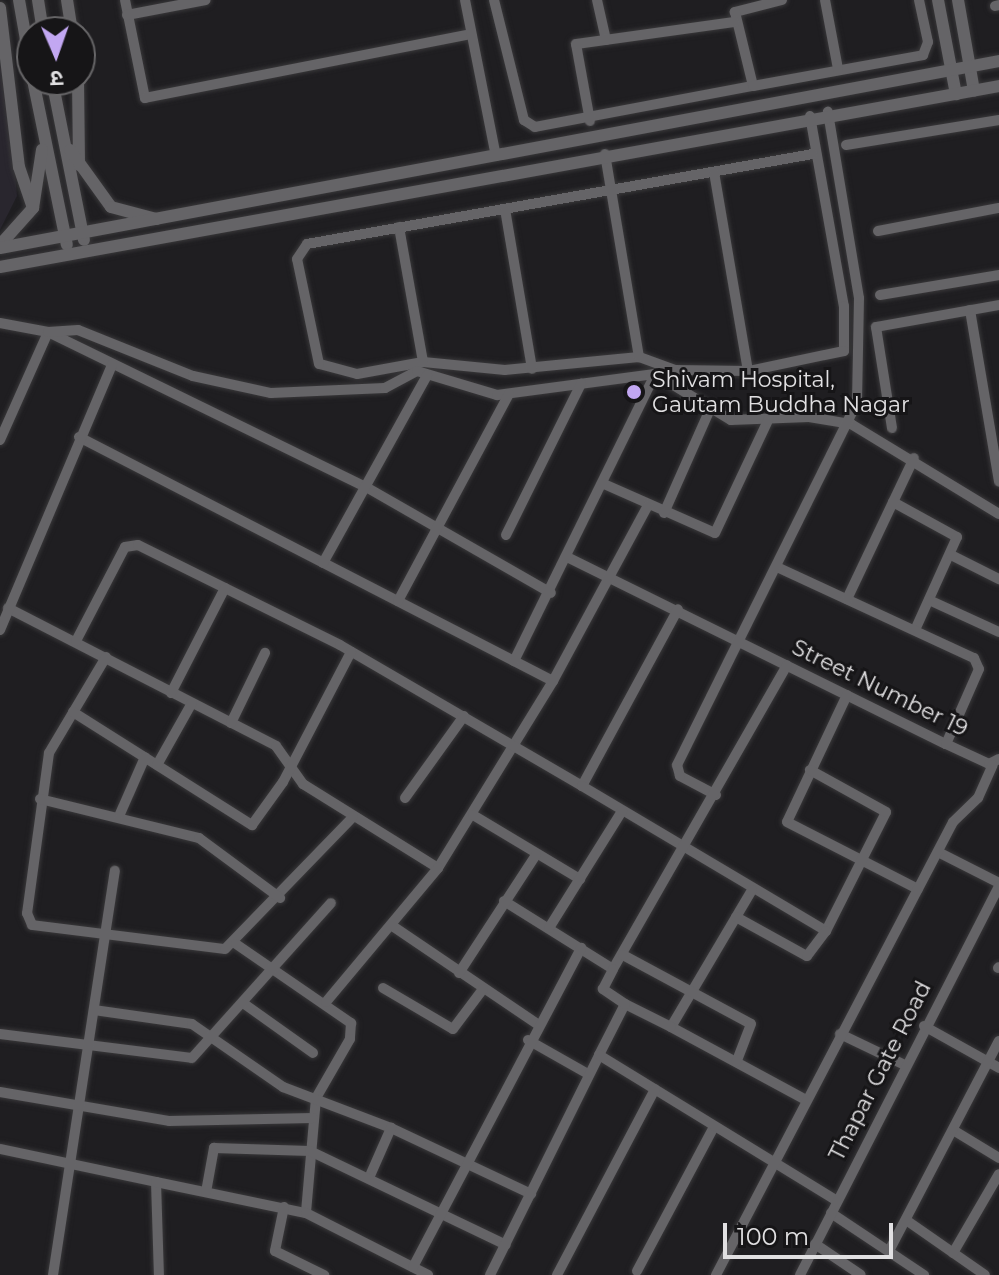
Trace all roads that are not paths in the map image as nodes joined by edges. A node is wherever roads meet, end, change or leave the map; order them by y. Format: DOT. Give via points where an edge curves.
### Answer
graph roads {
  1 [pos="125,0"];
  2 [pos="206,0"];
  3 [pos="465,0"];
  4 [pos="494,0"];
  5 [pos="597,0"];
  6 [pos="783,0"];
  7 [pos="825,0"];
  8 [pos="919,0"];
  9 [pos="938,0"];
  10 [pos="958,0"];
  11 [pos="0,8"];
  12 [pos="127,15"];
  13 [pos="734,22"];
  14 [pos="471,34"];
  15 [pos="606,40"];
  16 [pos="999,61"];
  17 [pos="971,66"];
  18 [pos="838,69"];
  19 [pos="952,69"];
  20 [pos="753,86"];
  21 [pos="999,86"];
  22 [pos="974,91"];
  23 [pos="956,94"];
  24 [pos="36,96"];
  25 [pos="55,96"];
  26 [pos="78,96"];
  27 [pos="828,112"];
  28 [pos="810,116"];
  29 [pos="999,120"];
  30 [pos="590,121"];
  31 [pos="61,133"];
  32 [pos="43,137"];
  33 [pos="846,145"];
  34 [pos="525,150"];
  35 [pos="605,154"];
  36 [pos="813,154"];
  37 [pos="496,156"];
  38 [pos="79,167"];
  39 [pos="528,168"];
  40 [pos="714,172"];
  41 [pos="608,190"];
  42 [pos="33,208"];
  43 [pos="999,208"];
  44 [pos="505,209"];
  45 [pos="160,220"];
  46 [pos="399,227"];
  47 [pos="878,231"];
  48 [pos="83,234"];
  49 [pos="65,238"];
  50 [pos="0,247"];
  51 [pos="86,251"];
  52 [pos="68,254"];
  53 [pos="0,267"];
  54 [pos="999,275"];
  55 [pos="880,295"];
  56 [pos="999,305"];
  57 [pos="970,310"];
  58 [pos="0,323"];
  59 [pos="48,332"];
  60 [pos="639,357"];
  61 [pos="423,362"];
  62 [pos="112,365"];
  63 [pos="532,369"];
  64 [pos="748,371"];
  65 [pos="655,374"];
  66 [pos="427,375"];
  67 [pos="581,384"];
  68 [pos="509,394"];
  69 [pos="5,406"];
  70 [pos="711,407"];
  71 [pos="769,418"];
  72 [pos="851,424"];
  73 [pos="892,428"];
  74 [pos="79,437"];
  75 [pos="0,440"];
  76 [pos="995,442"];
  77 [pos="914,458"];
  78 [pos="999,482"];
  79 [pos="604,484"];
  80 [pos="366,487"];
  81 [pos="893,502"];
  82 [pos="648,505"];
  83 [pos="664,513"];
  84 [pos="999,514"];
  85 [pos="438,530"];
  86 [pos="506,535"];
  87 [pos="951,555"];
  88 [pos="569,558"];
  89 [pos="323,563"];
  90 [pos="779,568"];
  91 [pos="609,577"];
  92 [pos="999,579"];
  93 [pos="225,588"];
  94 [pos="551,593"];
  95 [pos="847,599"];
  96 [pos="929,600"];
  97 [pos="398,601"];
  98 [pos="8,608"];
  99 [pos="678,609"];
  100 [pos="0,630"];
  101 [pos="915,630"];
  102 [pos="999,632"];
  103 [pos="744,640"];
  104 [pos="76,641"];
  105 [pos="351,652"];
  106 [pos="265,653"];
  107 [pos="106,657"];
  108 [pos="514,661"];
  109 [pos="787,665"];
  110 [pos="553,681"];
  111 [pos="171,693"];
  112 [pos="847,695"];
  113 [pos="192,703"];
  114 [pos="73,712"];
  115 [pos="464,716"];
  116 [pos="231,723"];
  117 [pos="946,744"];
  118 [pos="513,745"];
  119 [pos="145,757"];
  120 [pos="996,762"];
  121 [pos="157,765"];
  122 [pos="291,768"];
  123 [pos="810,770"];
  124 [pos="582,786"];
  125 [pos="716,795"];
  126 [pos="405,798"];
  127 [pos="40,799"];
  128 [pos="622,811"];
  129 [pos="120,814"];
  130 [pos="473,815"];
  131 [pos="353,817"];
  132 [pos="685,852"];
  133 [pos="938,852"];
  134 [pos="536,855"];
  135 [pos="862,864"];
  136 [pos="438,868"];
  137 [pos="115,871"];
  138 [pos="580,879"];
  139 [pos="999,884"];
  140 [pos="918,889"];
  141 [pos="752,890"];
  142 [pos="280,898"];
  143 [pos="504,901"];
  144 [pos="331,903"];
  145 [pos="995,903"];
  146 [pos="736,917"];
  147 [pos="394,927"];
  148 [pos="549,928"];
  149 [pos="826,931"];
  150 [pos="107,937"];
  151 [pos="236,944"];
  152 [pos="581,948"];
  153 [pos="623,955"];
  154 [pos="273,967"];
  155 [pos="613,969"];
  156 [pos="459,973"];
  157 [pos="383,988"];
  158 [pos="483,989"];
  159 [pos="691,993"];
  160 [pos="326,1002"];
  161 [pos="243,1003"];
  162 [pos="625,1004"];
  163 [pos="94,1010"];
  164 [pos="537,1024"];
  165 [pos="924,1026"];
  166 [pos="671,1027"];
  167 [pos="0,1034"];
  168 [pos="840,1034"];
  169 [pos="215,1037"];
  170 [pos="528,1040"];
  171 [pos="999,1041"];
  172 [pos="87,1047"];
  173 [pos="313,1053"];
  174 [pos="599,1055"];
  175 [pos="737,1061"];
  176 [pos="905,1065"];
  177 [pos="994,1065"];
  178 [pos="588,1074"];
  179 [pos="655,1089"];
  180 [pos="0,1092"];
  181 [pos="316,1098"];
  182 [pos="806,1100"];
  183 [pos="77,1105"];
  184 [pos="313,1118"];
  185 [pos="714,1127"];
  186 [pos="391,1128"];
  187 [pos="953,1130"];
  188 [pos="0,1149"];
  189 [pos="310,1151"];
  190 [pos="999,1158"];
  191 [pos="467,1162"];
  192 [pos="66,1163"];
  193 [pos="774,1164"];
  194 [pos="999,1174"];
  195 [pos="369,1178"];
  196 [pos="156,1182"];
  197 [pos="206,1192"];
  198 [pos="531,1194"];
  199 [pos="837,1201"];
  200 [pos="284,1207"];
  201 [pos="306,1213"];
  202 [pos="831,1213"];
  203 [pos="439,1214"];
  204 [pos="906,1220"];
  205 [pos="815,1244"];
  206 [pos="506,1245"];
  207 [pos="889,1251"];
  208 [pos="953,1253"];
  209 [pos="413,1267"];
  210 [pos="639,1274"];
  211 [pos="53,1275"];
  212 [pos="159,1275"];
  213 [pos="324,1275"];
  214 [pos="428,1275"];
  215 [pos="490,1275"];
  216 [pos="557,1275"];
  217 [pos="716,1275"];
  218 [pos="800,1275"];
  219 [pos="861,1275"];
  220 [pos="924,1275"];
  221 [pos="985,1275"];
  1 -- 12 [label="street"];
  2 -- 12 [label="street"];
  3 -- 14 [label="street"];
  4 -- 30 [label="street" via="524,120 535,127"];
  5 -- 15 [label="street"];
  6 -- 13 [label="street" via="740,6"];
  7 -- 18 [label="street"];
  8 -- 18 [label="street" via="928,42 923,55"];
  9 -- 19 [label="street"];
  10 -- 17 [label="street"];
  11 -- 42 [label="street" via="19,167"];
  12 -- 14 [label="street" via="139,91 154,99"];
  13 -- 15 [label="street"];
  13 -- 20 [label="street"];
  14 -- 37 [label="street"];
  15 -- 30 [label="street" via="576,44"];
  16 -- 17 [label="street"];
  17 -- 19 [label="street"];
  17 -- 22 [label="street"];
  18 -- 20 [label="street"];
  19 -- 23 [label="street"];
  19 -- 34 [label="street"];
  20 -- 30 [label="street"];
  21 -- 22 [label="street"];
  22 -- 23 [label="street"];
  23 -- 27 [label="street"];
  24 -- 32 [label="street"];
  25 -- 31 [label="street"];
  26 -- 38 [label="street"];
  27 -- 28 [label="street"];
  27 -- 72 [label="street" via="859,298"];
  28 -- 35 [label="street"];
  28 -- 36 [label="street"];
  29 -- 33 [label="street"];
  31 -- 38 [label="street"];
  31 -- 48 [label="street"];
  32 -- 42 [label="street"];
  32 -- 49 [label="street"];
  34 -- 37 [label="street"];
  34 -- 39 [label="street"];
  35 -- 39 [label="street"];
  35 -- 41 [label="street"];
  36 -- 40 [label="street"];
  36 -- 64 [label="street" via="844,306 844,351"];
  37 -- 45 [label="street"];
  38 -- 45 [label="street" via="111,207"];
  39 -- 51 [label="street"];
  40 -- 41 [label="street"];
  40 -- 64 [label="street"];
  41 -- 44 [label="street"];
  41 -- 60 [label="street"];
  42 -- 50 [label="street"];
  43 -- 47 [label="street"];
  44 -- 46 [label="street"];
  44 -- 63 [label="street"];
  45 -- 48 [label="street"];
  46 -- 61 [label="street"];
  46 -- 61 [label="street" via="307,244 297,259 319,364 357,374"];
  48 -- 49 [label="street"];
  48 -- 51 [label="street"];
  49 -- 50 [label="street"];
  49 -- 52 [label="street"];
  51 -- 52 [label="street"];
  52 -- 53 [label="street"];
  54 -- 55 [label="street"];
  56 -- 57 [label="street"];
  57 -- 73 [label="street" via="876,327"];
  57 -- 76 [label="street"];
  58 -- 59 [label="street"];
  59 -- 62 [label="street"];
  59 -- 66 [label="street" via="100,334 193,376 271,393 385,388 409,373"];
  59 -- 69 [label="street"];
  60 -- 63 [label="street"];
  60 -- 64 [label="street" via="675,370"];
  61 -- 63 [label="street"];
  62 -- 74 [label="street"];
  62 -- 80 [label="street"];
  65 -- 67 [label="street"];
  65 -- 70 [label="street"];
  65 -- 79 [label="street"];
  66 -- 68 [label="street"];
  66 -- 80 [label="street"];
  67 -- 68 [label="street"];
  67 -- 86 [label="street"];
  68 -- 85 [label="street"];
  69 -- 75 [label="street"];
  70 -- 71 [label="street" via="731,420"];
  70 -- 83 [label="street"];
  71 -- 72 [label="street"];
  71 -- 83 [label="street" via="715,533"];
  72 -- 77 [label="street"];
  72 -- 90 [label="street"];
  74 -- 89 [label="street"];
  74 -- 98 [label="street"];
  76 -- 78 [label="street"];
  77 -- 81 [label="street"];
  77 -- 84 [label="street"];
  79 -- 82 [label="street"];
  79 -- 88 [label="street"];
  80 -- 85 [label="street"];
  80 -- 89 [label="street"];
  81 -- 87 [label="street" via="953,531"];
  81 -- 95 [label="street"];
  82 -- 83 [label="street"];
  82 -- 91 [label="street"];
  85 -- 94 [label="street"];
  85 -- 97 [label="street"];
  87 -- 92 [label="street"];
  87 -- 96 [label="street"];
  88 -- 91 [label="street, Street Number 19"];
  88 -- 94 [label="street"];
  89 -- 97 [label="street"];
  90 -- 95 [label="street"];
  90 -- 103 [label="street"];
  91 -- 99 [label="street, Street Number 19"];
  91 -- 110 [label="street"];
  93 -- 104 [label="street" via="131,544"];
  93 -- 105 [label="street"];
  93 -- 111 [label="street"];
  94 -- 108 [label="street"];
  95 -- 101 [label="street"];
  96 -- 101 [label="street"];
  96 -- 102 [label="street"];
  97 -- 108 [label="street"];
  98 -- 100 [label="street"];
  98 -- 104 [label="street"];
  99 -- 103 [label="street, Street Number 19"];
  99 -- 124 [label="street"];
  101 -- 117 [label="street" via="978,663"];
  103 -- 109 [label="street, Street Number 19"];
  103 -- 125 [label="street" via="677,765 680,776"];
  104 -- 107 [label="street"];
  105 -- 115 [label="street"];
  105 -- 122 [label="street"];
  106 -- 116 [label="street"];
  107 -- 111 [label="street"];
  107 -- 114 [label="street"];
  108 -- 110 [label="street"];
  109 -- 112 [label="street, Street Number 19"];
  109 -- 125 [label="street"];
  110 -- 118 [label="street"];
  111 -- 113 [label="street"];
  112 -- 117 [label="street, Street Number 19"];
  112 -- 123 [label="street"];
  113 -- 116 [label="street"];
  113 -- 121 [label="street"];
  114 -- 119 [label="street"];
  114 -- 127 [label="street" via="49,753"];
  115 -- 118 [label="street"];
  115 -- 126 [label="street"];
  116 -- 122 [label="street" via="276,746"];
  117 -- 120 [label="street, Street Number 19"];
  118 -- 124 [label="street"];
  118 -- 130 [label="street"];
  119 -- 121 [label="street"];
  119 -- 129 [label="street"];
  120 -- 133 [label="street"];
  121 -- 122 [label="street" via="252,825"];
  122 -- 131 [label="street" via="303,784"];
  123 -- 135 [label="street" via="787,822"];
  123 -- 135 [label="street" via="886,812"];
  124 -- 128 [label="street"];
  125 -- 132 [label="street"];
  127 -- 129 [label="street"];
  127 -- 150 [label="street" via="27,920"];
  128 -- 132 [label="street"];
  128 -- 138 [label="street"];
  129 -- 142 [label="street" via="199,838"];
  130 -- 134 [label="street"];
  130 -- 136 [label="street"];
  131 -- 136 [label="street"];
  131 -- 142 [label="street"];
  132 -- 141 [label="street"];
  132 -- 153 [label="street"];
  133 -- 139 [label="street"];
  133 -- 140 [label="street"];
  134 -- 138 [label="street"];
  134 -- 143 [label="street"];
  135 -- 140 [label="street"];
  135 -- 149 [label="street"];
  136 -- 147 [label="street"];
  137 -- 150 [label="street"];
  138 -- 148 [label="street"];
  139 -- 145 [label="street, Thapar Gate Road"];
  140 -- 168 [label="street"];
  141 -- 146 [label="street"];
  141 -- 149 [label="street"];
  142 -- 151 [label="street"];
  143 -- 148 [label="street"];
  143 -- 156 [label="street"];
  144 -- 154 [label="street"];
  145 -- 165 [label="street, Thapar Gate Road"];
  146 -- 149 [label="street" via="807,956"];
  146 -- 159 [label="street"];
  147 -- 156 [label="street"];
  147 -- 160 [label="street"];
  148 -- 152 [label="street"];
  150 -- 151 [label="street" via="207,953"];
  150 -- 163 [label="street"];
  151 -- 154 [label="street"];
  152 -- 155 [label="street"];
  152 -- 164 [label="street"];
  153 -- 155 [label="street"];
  153 -- 159 [label="street"];
  154 -- 160 [label="street"];
  154 -- 161 [label="street"];
  155 -- 162 [label="street" via="603,989"];
  156 -- 158 [label="street"];
  157 -- 158 [label="street" via="453,1029"];
  158 -- 164 [label="street"];
  159 -- 166 [label="street"];
  159 -- 175 [label="street" via="751,1024"];
  160 -- 181 [label="street" via="353,1030"];
  161 -- 169 [label="street"];
  161 -- 173 [label="street"];
  162 -- 166 [label="street"];
  162 -- 174 [label="street"];
  163 -- 169 [label="street" via="172,1019"];
  163 -- 172 [label="street"];
  164 -- 170 [label="street"];
  165 -- 176 [label="street, Thapar Gate Road"];
  165 -- 177 [label="street"];
  166 -- 175 [label="street"];
  167 -- 172 [label="street"];
  168 -- 176 [label="street"];
  168 -- 182 [label="street"];
  169 -- 172 [label="street" via="192,1058"];
  169 -- 181 [label="street" via="283,1087"];
  170 -- 178 [label="street"];
  170 -- 191 [label="street"];
  171 -- 177 [label="street"];
  172 -- 183 [label="street"];
  174 -- 178 [label="street"];
  174 -- 179 [label="street"];
  175 -- 182 [label="street"];
  176 -- 199 [label="street, Thapar Gate Road"];
  177 -- 187 [label="street"];
  178 -- 198 [label="street"];
  179 -- 185 [label="street"];
  179 -- 216 [label="street"];
  180 -- 183 [label="street"];
  181 -- 184 [label="street"];
  181 -- 186 [label="street"];
  182 -- 193 [label="street"];
  183 -- 184 [label="street" via="169,1121"];
  183 -- 192 [label="street"];
  184 -- 189 [label="street"];
  185 -- 193 [label="street"];
  185 -- 210 [label="street"];
  186 -- 191 [label="street"];
  186 -- 195 [label="street"];
  187 -- 190 [label="street"];
  187 -- 204 [label="street"];
  188 -- 192 [label="street"];
  189 -- 195 [label="street"];
  189 -- 197 [label="street" via="214,1148"];
  189 -- 201 [label="street"];
  191 -- 198 [label="street"];
  191 -- 203 [label="street"];
  192 -- 196 [label="street"];
  192 -- 211 [label="street"];
  193 -- 199 [label="street"];
  193 -- 217 [label="street"];
  194 -- 208 [label="street"];
  195 -- 203 [label="street"];
  196 -- 197 [label="street"];
  196 -- 212 [label="street"];
  197 -- 200 [label="street"];
  198 -- 206 [label="street"];
  199 -- 202 [label="street, Thapar Gate Road"];
  200 -- 201 [label="street"];
  200 -- 213 [label="street" via="275,1251"];
  201 -- 209 [label="street"];
  202 -- 205 [label="street, Thapar Gate Road"];
  202 -- 207 [label="street"];
  203 -- 206 [label="street"];
  203 -- 209 [label="street"];
  204 -- 207 [label="street"];
  204 -- 208 [label="street"];
  205 -- 218 [label="street, Thapar Gate Road"];
  205 -- 219 [label="street"];
  206 -- 215 [label="street"];
  207 -- 220 [label="street"];
  208 -- 221 [label="street"];
  209 -- 214 [label="street"];
}
